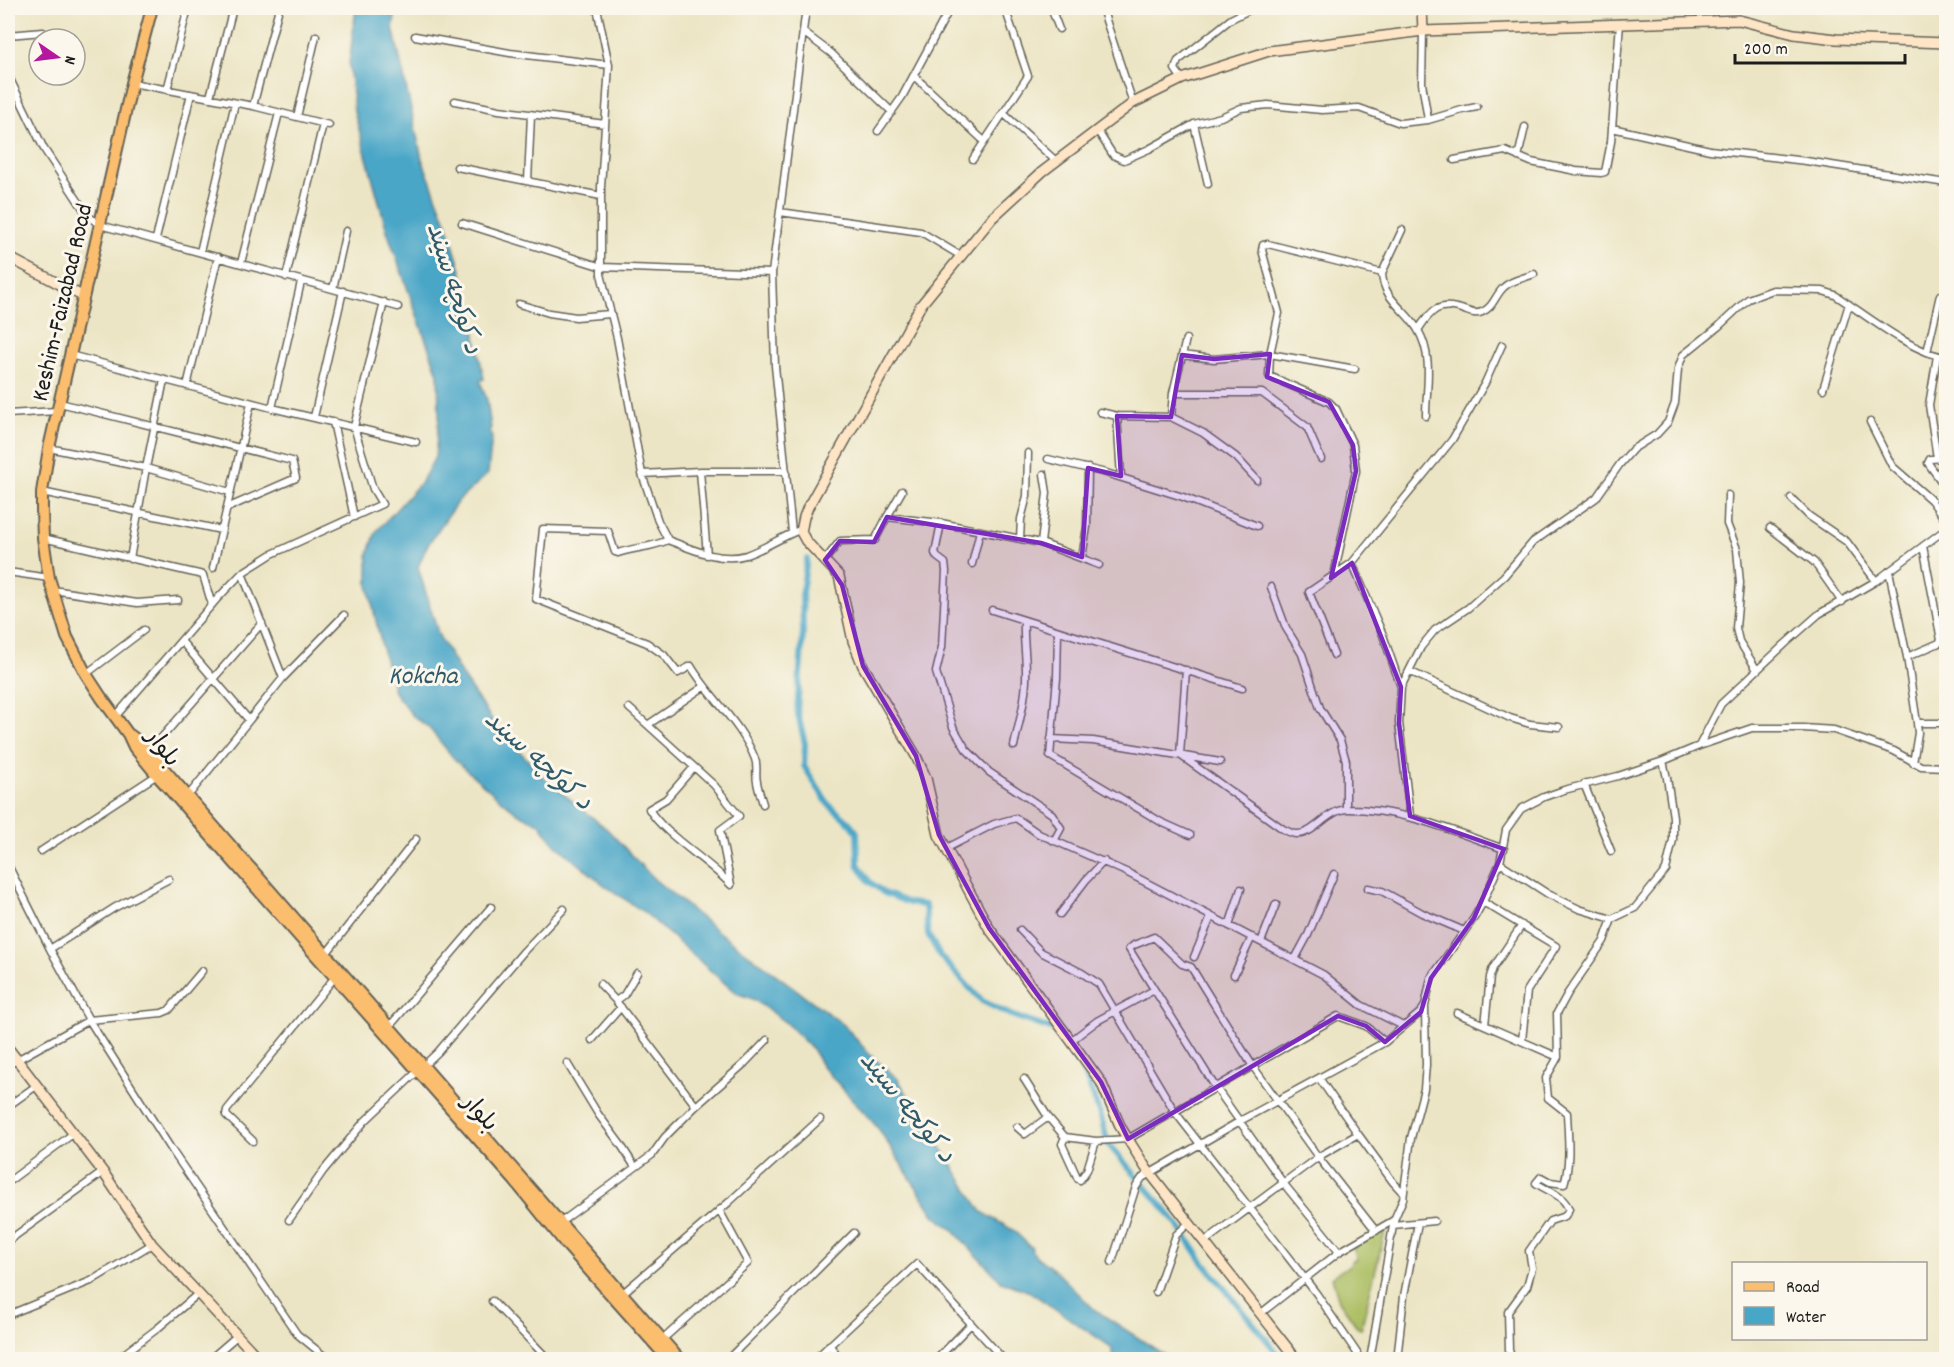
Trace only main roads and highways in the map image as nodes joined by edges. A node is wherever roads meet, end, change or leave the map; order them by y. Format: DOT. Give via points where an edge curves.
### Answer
graph roads {
  1 [pos="152,8"];
  2 [pos="128,734"];
  3 [pos="197,814"];
  4 [pos="420,1069"];
  5 [pos="517,1178"];
  6 [pos="669,1359"];
  7 [pos="680,1359"];
  1 -- 2 [label="main road, Keshim-Faizabad Road" via="69,355 42,492 49,578 67,637 86,674"];
  2 -- 3 [label="main road, بلوار" via="157,775"];
  2 -- 3 [label="main road, بلوار" via="142,744 188,796"];
  3 -- 4 [label="main road, بلوار" via="335,977"];
  3 -- 4 [label="main road, بلوار" via="326,954"];
  4 -- 5 [label="main road, بلوار"];
  5 -- 6 [label="main road, بلوار" via="566,1244"];
  5 -- 7 [label="main road, بلوار" via="561,1222"];
}
